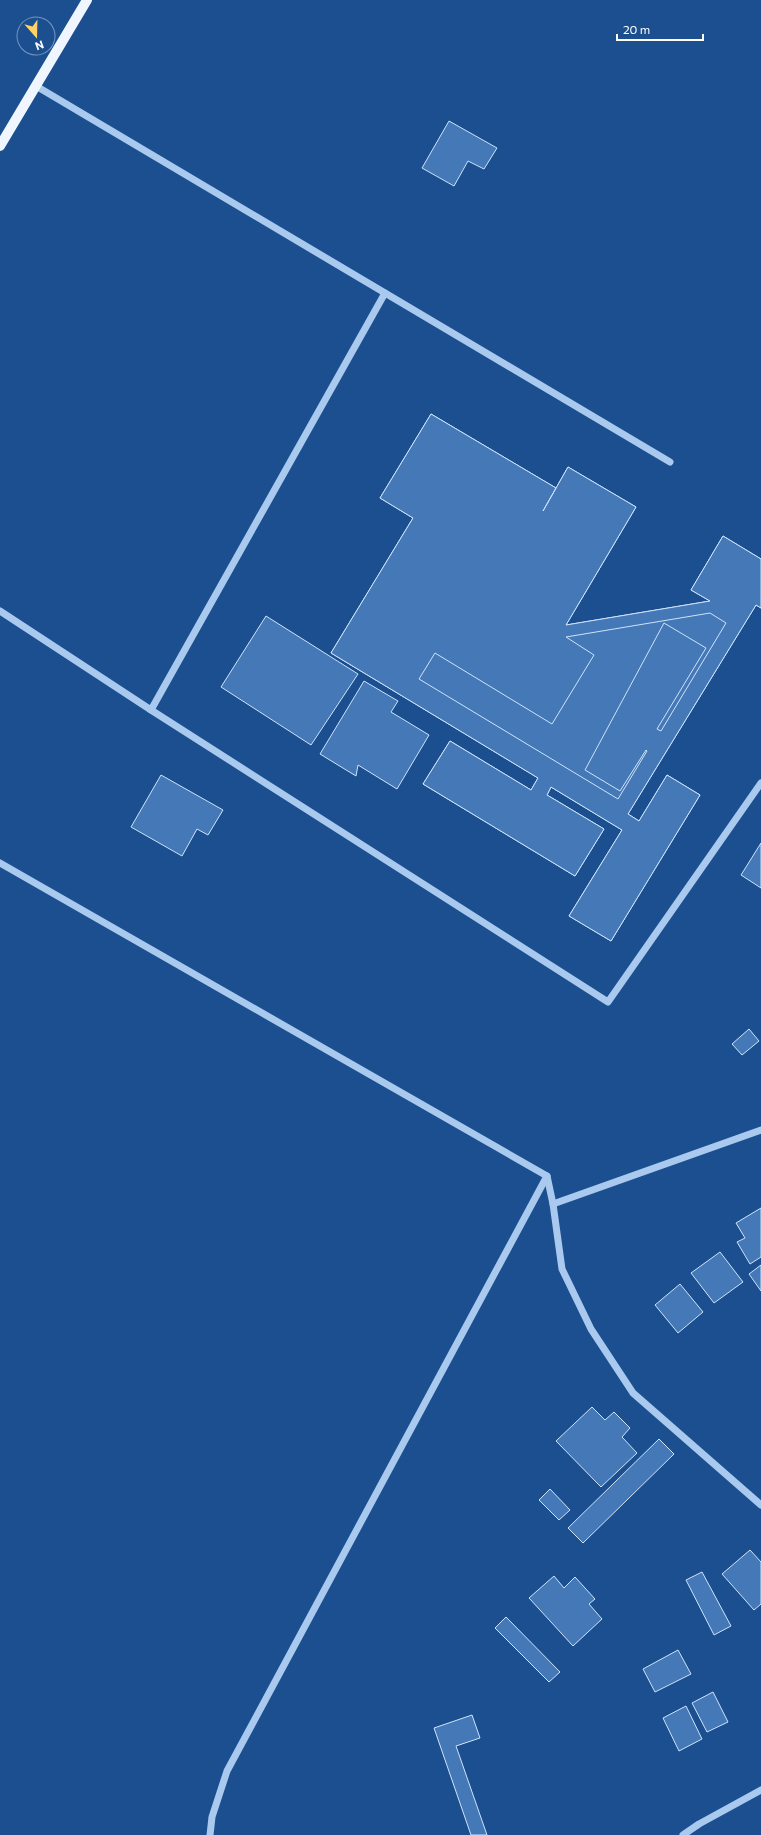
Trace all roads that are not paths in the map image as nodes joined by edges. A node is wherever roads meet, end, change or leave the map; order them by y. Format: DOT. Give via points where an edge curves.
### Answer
graph roads {
  1 [pos="87,0"];
  2 [pos="36,86"];
  3 [pos="0,146"];
  4 [pos="385,293"];
  5 [pos="670,462"];
  6 [pos="0,611"];
  7 [pos="151,710"];
  8 [pos="761,783"];
  9 [pos="0,863"];
  10 [pos="761,1130"];
  11 [pos="547,1176"];
  12 [pos="553,1204"];
  13 [pos="761,1506"];
  14 [pos="761,1790"];
  15 [pos="210,1835"];
  16 [pos="683,1835"];
  1 -- 2 [label="main road"];
  2 -- 3 [label="main road"];
  2 -- 4 [label="street"];
  4 -- 5 [label="street"];
  4 -- 7 [label="street"];
  6 -- 7 [label="street"];
  7 -- 8 [label="street" via="608,1002"];
  9 -- 11 [label="street"];
  10 -- 12 [label="street"];
  11 -- 12 [label="street"];
  11 -- 15 [label="street" via="228,1771 212,1817"];
  12 -- 13 [label="street" via="562,1269 591,1329 633,1392"];
  14 -- 16 [label="street"];
}
